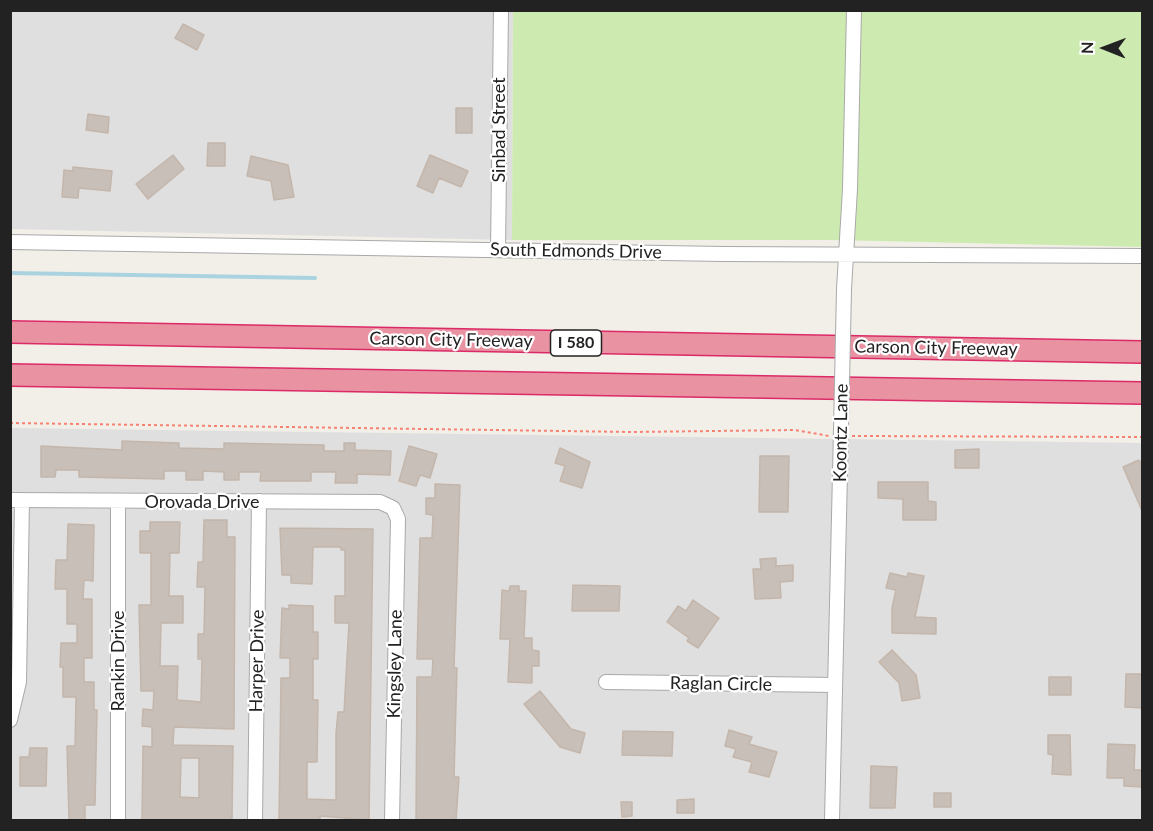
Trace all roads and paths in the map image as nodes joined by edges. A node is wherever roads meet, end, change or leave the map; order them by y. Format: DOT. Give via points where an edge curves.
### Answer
graph roads {
  1 [pos="501,10"];
  2 [pos="854,10"];
  3 [pos="10,242"];
  4 [pos="498,250"];
  5 [pos="845,254"];
  6 [pos="1143,256"];
  7 [pos="10,332"];
  8 [pos="1143,352"];
  9 [pos="10,375"];
  10 [pos="1143,393"];
  11 [pos="10,423"];
  12 [pos="841,433"];
  13 [pos="1143,437"];
  14 [pos="16,500"];
  15 [pos="259,501"];
  16 [pos="118,502"];
  17 [pos="393,508"];
  18 [pos="606,682"];
  19 [pos="835,685"];
  20 [pos="10,720"];
  21 [pos="118,820"];
  22 [pos="255,820"];
  23 [pos="392,820"];
  24 [pos="832,820"];
  1 -- 4 [label="street, Sinbad Street"];
  2 -- 5 [label="street, Koontz Lane"];
  3 -- 4 [label="street, South Edmonds Drive"];
  4 -- 5 [label="street, South Edmonds Drive"];
  5 -- 6 [label="street, South Edmonds Drive"];
  5 -- 12 [label="street, Koontz Lane, bridge"];
  7 -- 8 [label="highway, Carson City Freeway / I 580"];
  9 -- 10 [label="highway"];
  11 -- 12 [label="path"];
  12 -- 13 [label="path"];
  12 -- 19 [label="street, Koontz Lane"];
  14 -- 16 [label="street, Orovada Drive"];
  14 -- 20 [label="street" via="19,682"];
  15 -- 16 [label="street, Orovada Drive"];
  15 -- 17 [label="street, Orovada Drive" via="380,502"];
  15 -- 22 [label="street, Harper Drive"];
  16 -- 21 [label="street, Rankin Drive"];
  17 -- 23 [label="street, Kingsley Lane" via="398,519"];
  18 -- 19 [label="street, Raglan Circle"];
  19 -- 24 [label="street, Koontz Lane"];
}
